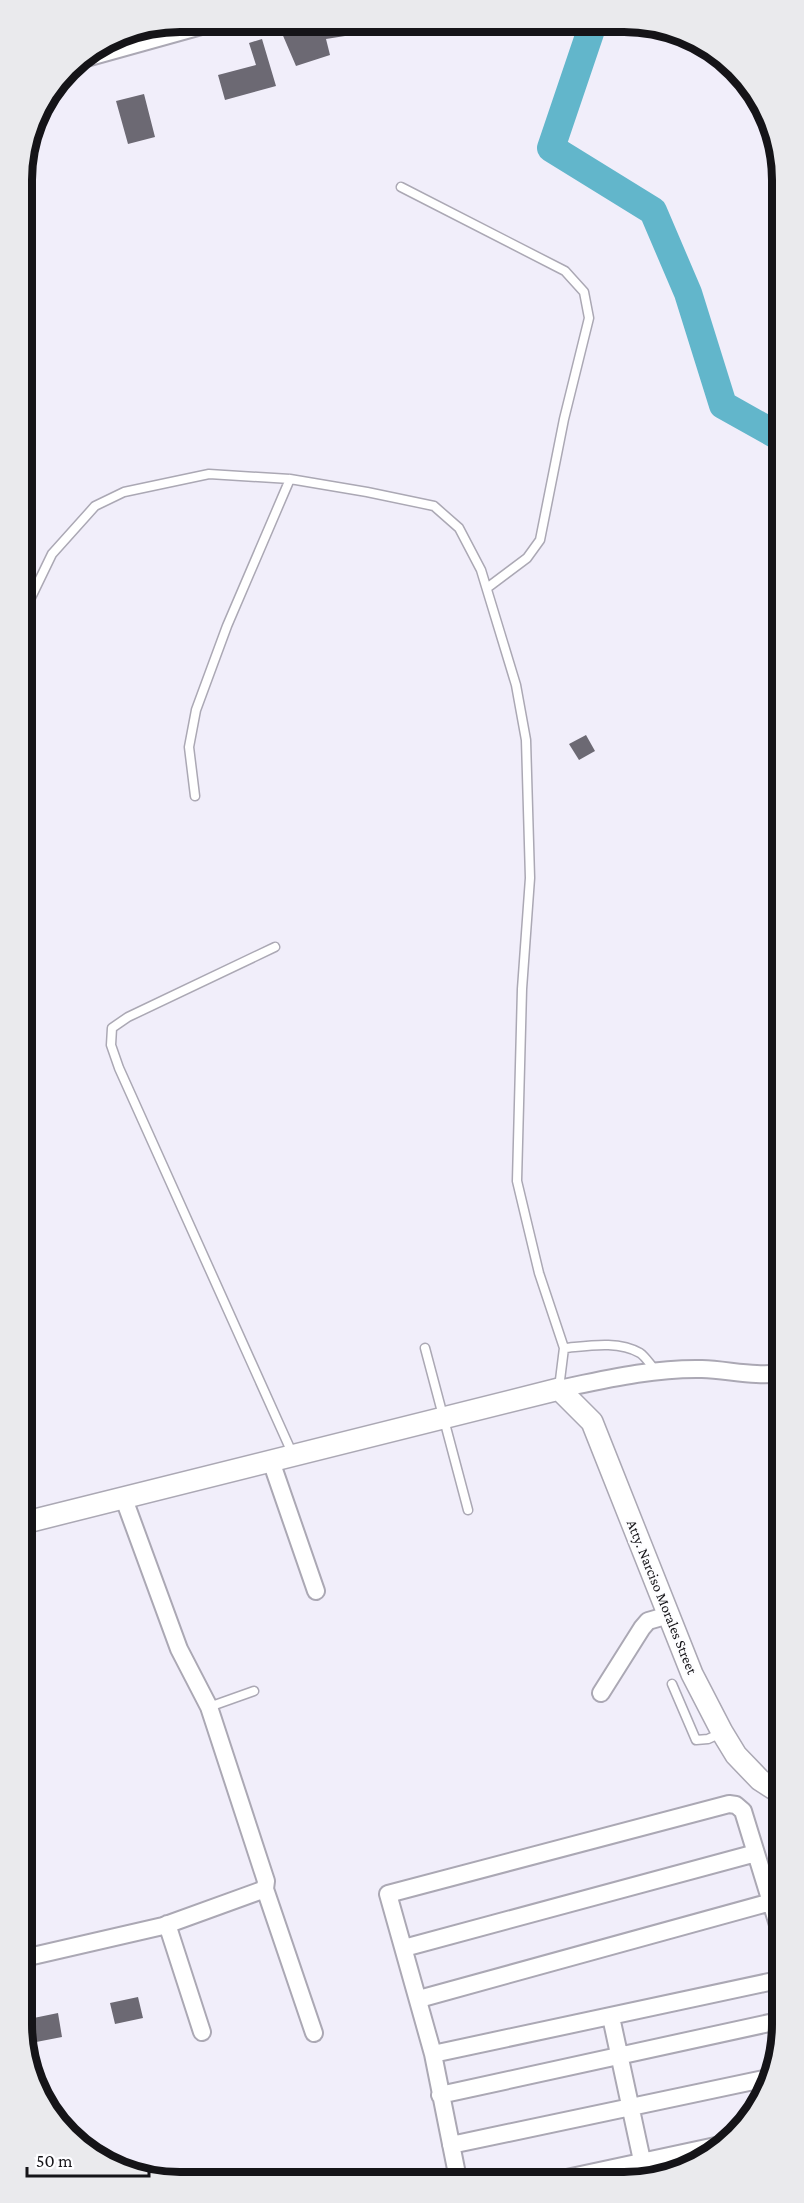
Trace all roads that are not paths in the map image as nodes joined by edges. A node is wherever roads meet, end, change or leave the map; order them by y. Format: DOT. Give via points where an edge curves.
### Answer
graph roads {
  1 [pos="179,32"];
  2 [pos="101,54"];
  3 [pos="401,187"];
  4 [pos="290,479"];
  5 [pos="487,588"];
  6 [pos="32,595"];
  7 [pos="195,796"];
  8 [pos="275,947"];
  9 [pos="425,1348"];
  10 [pos="564,1348"];
  11 [pos="656,1371"];
  12 [pos="772,1375"];
  13 [pos="559,1389"];
  14 [pos="444,1417"];
  15 [pos="294,1455"];
  16 [pos="271,1461"];
  17 [pos="124,1499"];
  18 [pos="468,1510"];
  19 [pos="32,1521"];
  20 [pos="316,1591"];
  21 [pos="669,1615"];
  22 [pos="672,1684"];
  23 [pos="254,1691"];
  24 [pos="601,1693"];
  25 [pos="209,1707"];
  26 [pos="722,1732"];
  27 [pos="772,1788"];
  28 [pos="756,1853"];
  29 [pos="265,1889"];
  30 [pos="772,1890"];
  31 [pos="772,1902"];
  32 [pos="167,1924"];
  33 [pos="404,1948"];
  34 [pos="32,1956"];
  35 [pos="772,1981"];
  36 [pos="419,1999"];
  37 [pos="611,2017"];
  38 [pos="772,2022"];
  39 [pos="202,2032"];
  40 [pos="314,2033"];
  41 [pos="434,2054"];
  42 [pos="619,2056"];
  43 [pos="761,2080"];
  44 [pos="440,2095"];
  45 [pos="631,2108"];
  46 [pos="451,2145"];
  47 [pos="704,2149"];
  48 [pos="643,2162"];
  49 [pos="644,2170"];
  50 [pos="457,2172"];
  51 [pos="595,2172"];
  1 -- 2 [label="street"];
  3 -- 5 [label="lane" via="565,271 584,292 589,318 540,540 527,558"];
  4 -- 5 [label="lane" via="435,507 459,528"];
  4 -- 6 [label="lane" via="209,474 124,492 95,506 52,554"];
  4 -- 7 [label="lane" via="196,710 189,747"];
  5 -- 10 [label="lane" via="516,685 526,740 530,878 522,989 517,1181 539,1273"];
  8 -- 15 [label="lane" via="128,1017 112,1028 111,1045"];
  9 -- 14 [label="lane"];
  10 -- 11 [label="lane" via="622,1348 640,1353"];
  10 -- 13 [label="lane"];
  11 -- 12 [label="street" via="702,1369"];
  11 -- 13 [label="street"];
  13 -- 14 [label="street"];
  13 -- 21 [label="street, Atty. Narciso Morales Street" via="592,1422"];
  14 -- 15 [label="street"];
  14 -- 18 [label="lane"];
  15 -- 16 [label="street"];
  16 -- 17 [label="street"];
  16 -- 20 [label="street"];
  17 -- 19 [label="street"];
  17 -- 25 [label="street" via="179,1649"];
  21 -- 24 [label="street" via="648,1621"];
  21 -- 26 [label="street, Atty. Narciso Morales Street" via="692,1674"];
  22 -- 26 [label="lane" via="696,1740"];
  23 -- 25 [label="lane"];
  25 -- 29 [label="street" via="266,1881"];
  26 -- 27 [label="street, Atty. Narciso Morales Street" via="736,1755"];
  28 -- 30 [label="street"];
  28 -- 33 [label="street"];
  28 -- 33 [label="street" via="743,1811 729,1804 399,1891 388,1894"];
  29 -- 32 [label="street"];
  29 -- 40 [label="street"];
  31 -- 36 [label="street"];
  32 -- 34 [label="street"];
  32 -- 39 [label="street"];
  33 -- 36 [label="street"];
  35 -- 37 [label="street"];
  36 -- 41 [label="street"];
  37 -- 41 [label="street"];
  37 -- 42 [label="street"];
  38 -- 42 [label="street"];
  41 -- 44 [label="street"];
  42 -- 44 [label="street"];
  42 -- 45 [label="street"];
  43 -- 45 [label="street"];
  44 -- 46 [label="street"];
  45 -- 46 [label="street"];
  45 -- 48 [label="street"];
  46 -- 50 [label="street"];
  47 -- 48 [label="street"];
  48 -- 49 [label="street"];
  48 -- 51 [label="street"];
}
